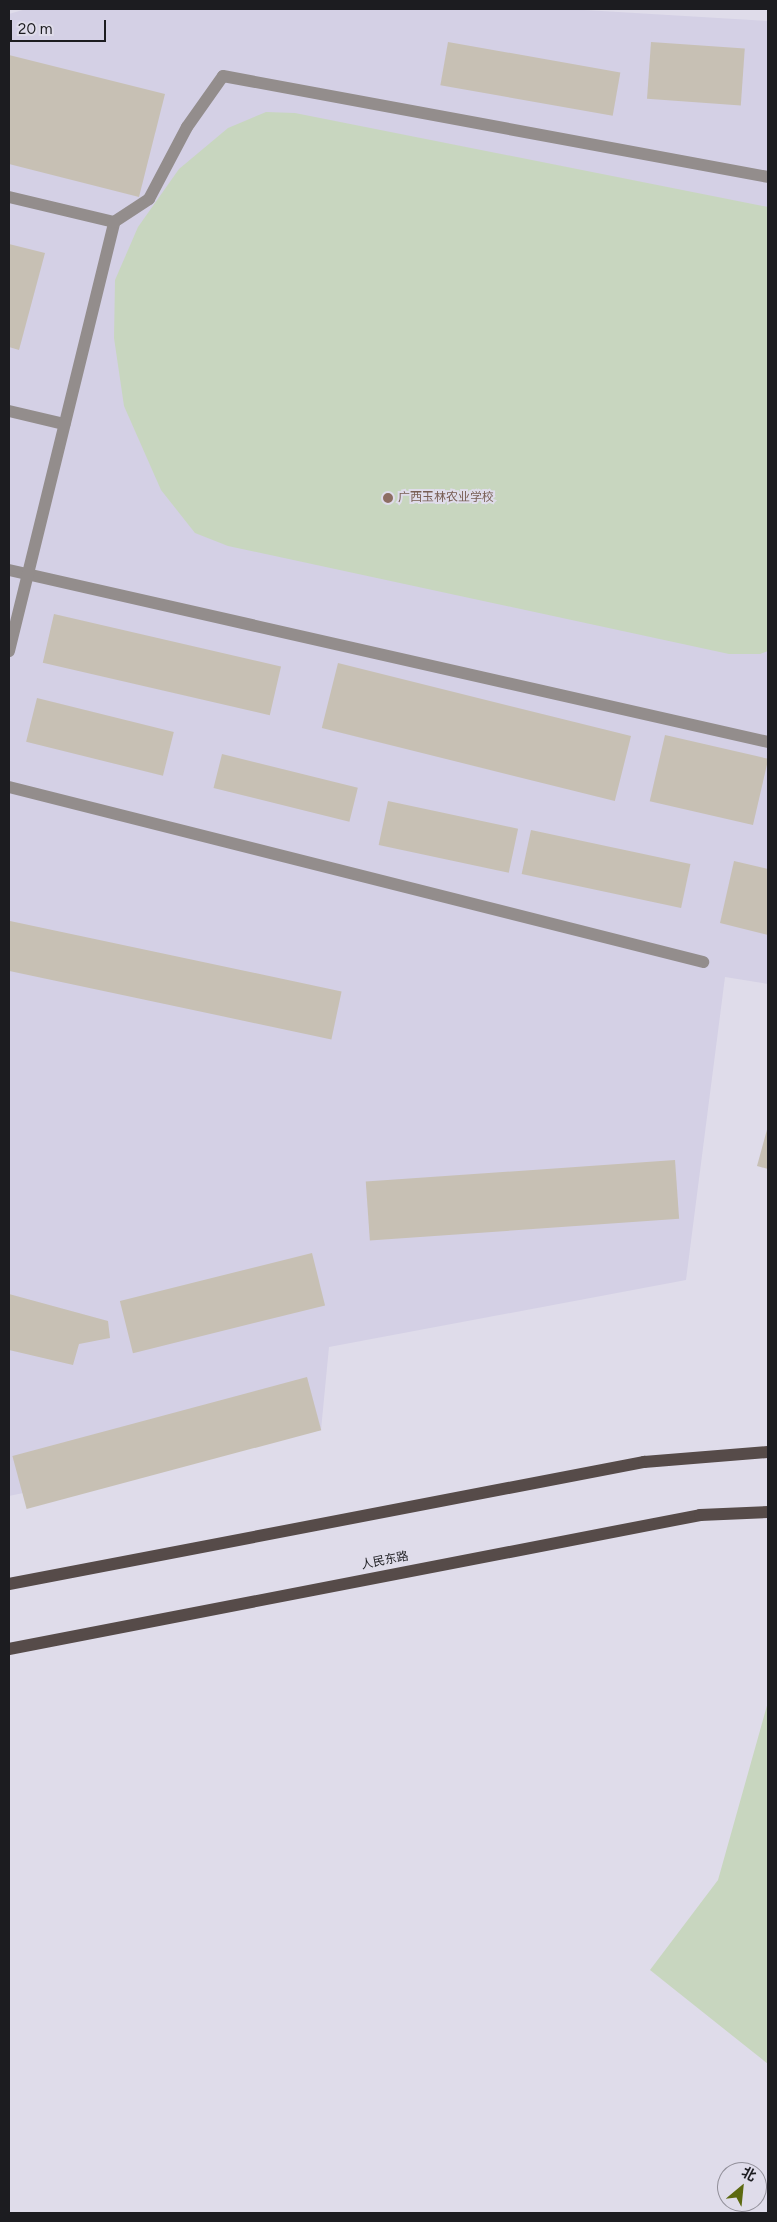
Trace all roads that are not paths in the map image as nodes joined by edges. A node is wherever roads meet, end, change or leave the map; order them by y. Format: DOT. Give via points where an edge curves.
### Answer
graph roads {
  1 [pos="768,177"];
  2 [pos="9,197"];
  3 [pos="114,222"];
  4 [pos="9,411"];
  5 [pos="64,424"];
  6 [pos="9,570"];
  7 [pos="28,575"];
  8 [pos="9,651"];
  9 [pos="768,742"];
  10 [pos="9,787"];
  11 [pos="703,962"];
  12 [pos="768,1452"];
  13 [pos="768,1512"];
  14 [pos="9,1584"];
  15 [pos="9,1649"];
  1 -- 3 [label="lane" via="223,76 188,126 148,199"];
  2 -- 3 [label="lane"];
  3 -- 5 [label="lane"];
  4 -- 5 [label="lane"];
  5 -- 7 [label="lane"];
  6 -- 7 [label="lane"];
  7 -- 8 [label="lane"];
  7 -- 9 [label="lane"];
  10 -- 11 [label="lane"];
  12 -- 14 [label="main road" via="644,1462"];
  13 -- 15 [label="main road, 人民东路" via="700,1516"];
}
